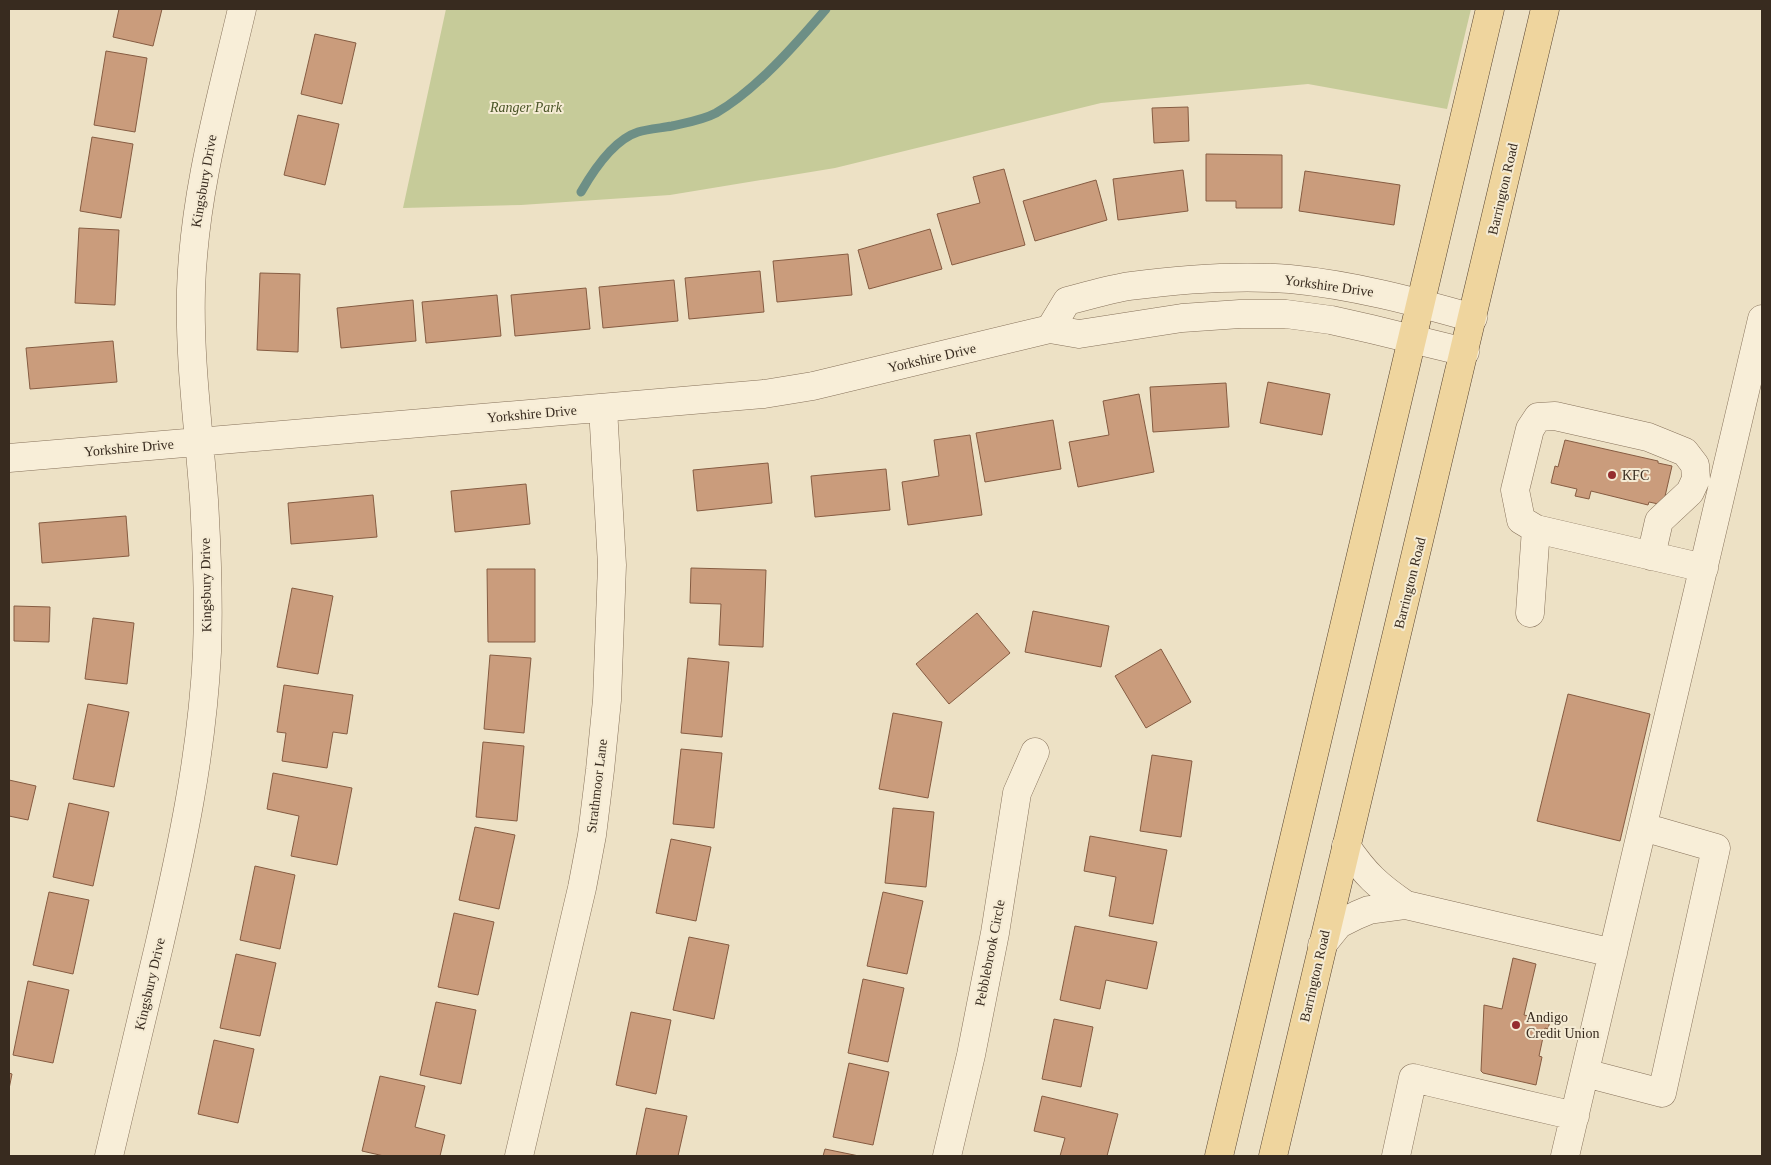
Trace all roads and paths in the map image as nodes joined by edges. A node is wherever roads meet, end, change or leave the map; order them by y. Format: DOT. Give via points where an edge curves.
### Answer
graph roads {
  1 [pos="242,9"];
  2 [pos="1490,9"];
  3 [pos="1545,9"];
  4 [pos="1422,304"];
  5 [pos="1473,318"];
  6 [pos="1762,320"];
  7 [pos="1050,330"];
  8 [pos="1412,339"];
  9 [pos="1465,352"];
  10 [pos="603,408"];
  11 [pos="198,442"];
  12 [pos="9,458"];
  13 [pos="1536,529"];
  14 [pos="1651,556"];
  15 [pos="1704,568"];
  16 [pos="1530,613"];
  17 [pos="1036,752"];
  18 [pos="1643,827"];
  19 [pos="1346,846"];
  20 [pos="1406,906"];
  21 [pos="1322,945"];
  22 [pos="1613,953"];
  23 [pos="1585,1073"];
  24 [pos="1575,1116"];
  25 [pos="109,1156"];
  26 [pos="519,1156"];
  27 [pos="947,1156"];
  28 [pos="1219,1156"];
  29 [pos="1273,1156"];
  30 [pos="1396,1156"];
  31 [pos="1565,1156"];
  1 -- 11 [label="street, Kingsbury Drive" via="198,207 191,288 191,337"];
  2 -- 4 [label="main road"];
  3 -- 5 [label="main road, Barrington Road"];
  4 -- 5 [label="street, Yorkshire Drive"];
  4 -- 7 [label="street, Yorkshire Drive" via="1333,284 1291,279 1221,278 1129,286 1067,300"];
  4 -- 8 [label="main road"];
  5 -- 9 [label="main road, Barrington Road"];
  6 -- 15 [label="street"];
  7 -- 8 [label="street, Yorkshire Drive" via="1079,334 1182,318 1286,314 1330,320"];
  7 -- 10 [label="street, Yorkshire Drive" via="805,387 755,395"];
  8 -- 9 [label="street, Yorkshire Drive"];
  8 -- 28 [label="main road"];
  9 -- 19 [label="main road, Barrington Road"];
  10 -- 11 [label="street, Yorkshire Drive"];
  10 -- 26 [label="street, Strathmoor Lane" via="612,565 600,770 582,888"];
  11 -- 12 [label="street, Yorkshire Drive"];
  11 -- 25 [label="street, Kingsbury Drive" via="208,588 197,766 179,861"];
  13 -- 14 [label="street"];
  13 -- 14 [label="street" via="1521,520 1515,490 1530,429 1538,417 1555,416 1638,435 1685,452 1695,466 1696,479 1690,492 1659,521"];
  13 -- 16 [label="street"];
  14 -- 15 [label="street"];
  15 -- 18 [label="street"];
  17 -- 27 [label="street, Pebblebrook Circle" via="1017,793 995,933"];
  18 -- 22 [label="street"];
  18 -- 23 [label="street" via="1716,848 1662,1092"];
  19 -- 20 [label="street" via="1362,870"];
  19 -- 21 [label="main road, Barrington Road"];
  20 -- 21 [label="street" via="1369,910 1358,915 1340,924"];
  20 -- 22 [label="street"];
  21 -- 29 [label="main road, Barrington Road"];
  22 -- 23 [label="street"];
  23 -- 24 [label="street"];
  24 -- 30 [label="street" via="1413,1078"];
  24 -- 31 [label="street"];
}
